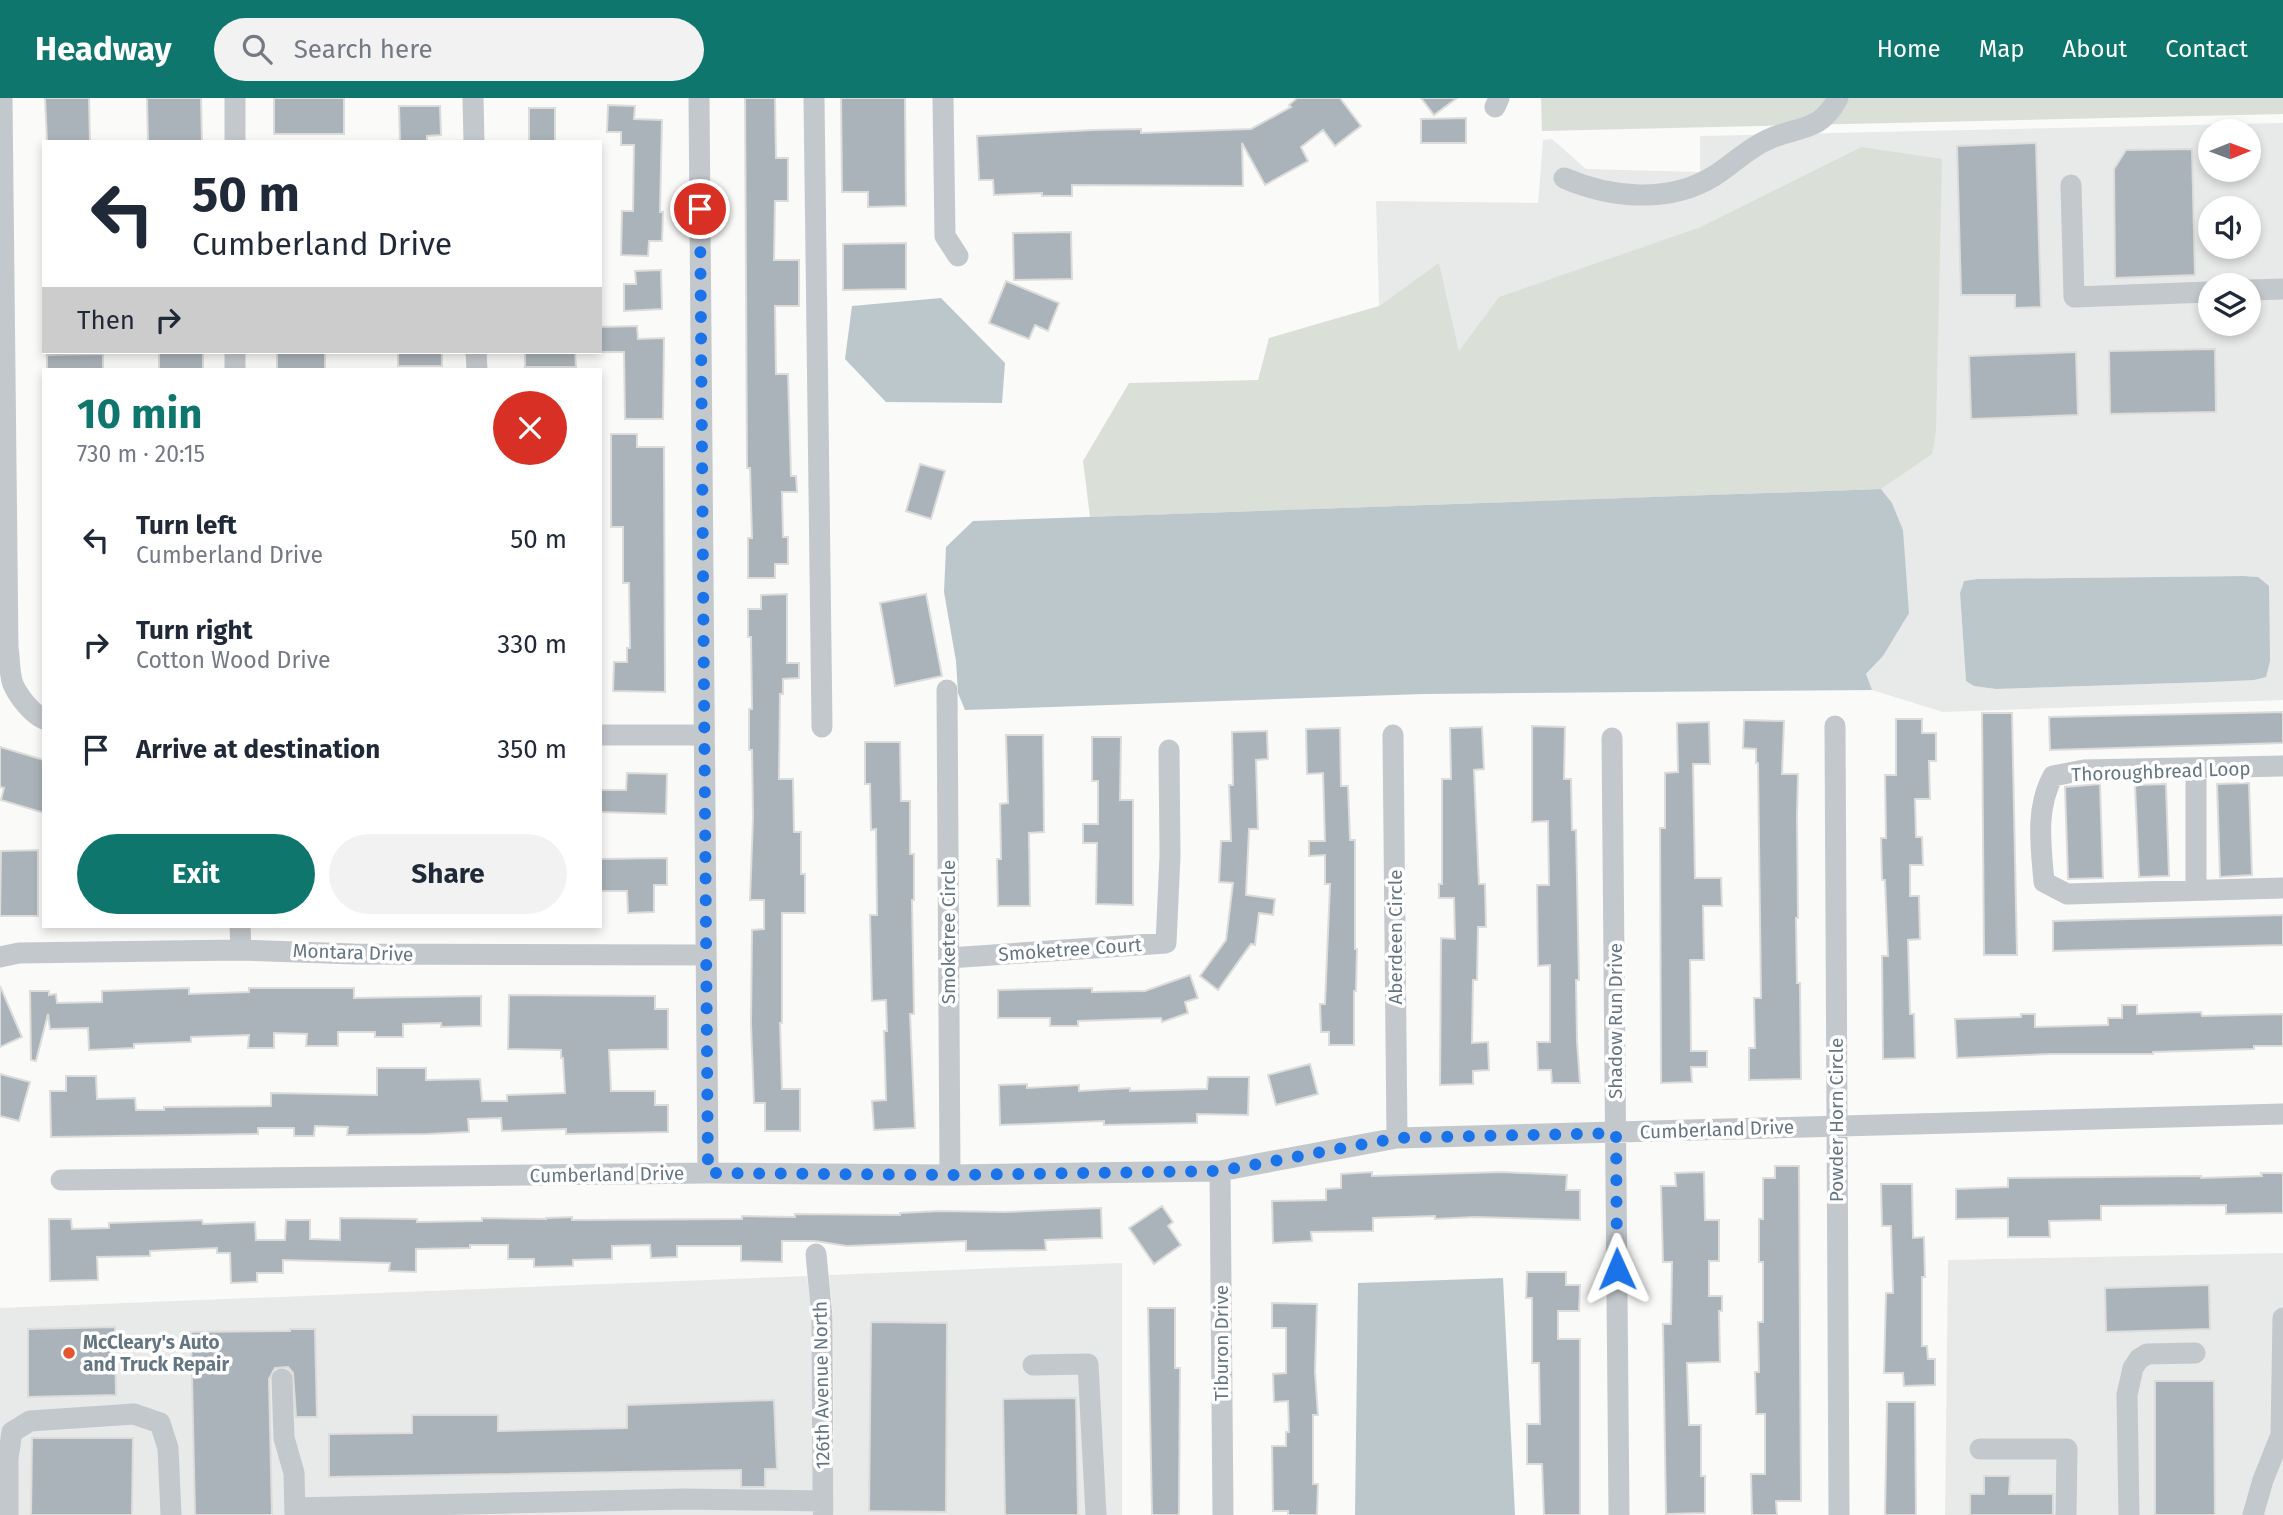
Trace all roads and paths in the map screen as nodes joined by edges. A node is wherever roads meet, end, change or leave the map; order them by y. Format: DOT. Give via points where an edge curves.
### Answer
graph roads {
  1 [pos="2,98"];
  2 [pos="235,98"];
  3 [pos="473,98"];
  4 [pos="699,98"];
  5 [pos="814,98"];
  6 [pos="943,98"];
  7 [pos="952,98"];
  8 [pos="1838,98"];
  9 [pos="235,140"];
  10 [pos="474,140"];
  11 [pos="1564,178"];
  12 [pos="2071,185"];
  13 [pos="958,256"];
  14 [pos="2283,289"];
  15 [pos="2261,290"];
  16 [pos="2198,292"];
  17 [pos="947,690"];
  18 [pos="42,719"];
  19 [pos="1835,726"];
  20 [pos="822,727"];
  21 [pos="602,735"];
  22 [pos="704,735"];
  23 [pos="1393,735"];
  24 [pos="1612,738"];
  25 [pos="1169,750"];
  26 [pos="2283,766"];
  27 [pos="2196,768"];
  28 [pos="2283,888"];
  29 [pos="2196,890"];
  30 [pos="240,928"];
  31 [pos="241,950"];
  32 [pos="706,955"];
  33 [pos="0,957"];
  34 [pos="949,958"];
  35 [pos="2283,1114"];
  36 [pos="1835,1125"];
  37 [pos="1616,1133"];
  38 [pos="1397,1138"];
  39 [pos="1220,1171"];
  40 [pos="708,1173"];
  41 [pos="950,1175"];
  42 [pos="61,1180"];
  43 [pos="816,1254"];
  44 [pos="2283,1318"];
  45 [pos="2195,1353"];
  46 [pos="1033,1365"];
  47 [pos="282,1379"];
  48 [pos="1980,1449"];
  49 [pos="823,1508"];
  50 [pos="295,1512"];
  51 [pos="8,1515"];
  52 [pos="171,1515"];
  53 [pos="1096,1515"];
  54 [pos="1223,1515"];
  55 [pos="1619,1515"];
  56 [pos="1839,1515"];
  57 [pos="2066,1515"];
  58 [pos="2129,1515"];
  59 [pos="2253,1515"];
  1 -- 18 [label="street" via="8,648 12,683"];
  2 -- 9 [label="street"];
  3 -- 10 [label="street"];
  4 -- 22 [label="street"];
  5 -- 20 [label="street"];
  6 -- 7 [label="street"];
  6 -- 13 [label="street" via="945,236"];
  8 -- 11 [label="street" via="1832,110 1808,128 1756,145 1700,184 1675,191 1620,195"];
  12 -- 16 [label="street" via="2074,297"];
  14 -- 15 [label="street"];
  17 -- 34 [label="street, Smoketree Circle"];
  19 -- 36 [label="street, Powder Horn Circle"];
  21 -- 22 [label="street"];
  22 -- 32 [label="street"];
  23 -- 38 [label="street, Aberdeen Circle"];
  24 -- 37 [label="street, Shadow Run Drive"];
  25 -- 34 [label="street, Smoketree Court" via="1166,943"];
  26 -- 27 [label="street, Thoroughbread Loop"];
  27 -- 29 [label="street"];
  27 -- 29 [label="street, Thoroughbread Loop" via="2053,776 2044,793 2040,833 2044,881 2067,894"];
  28 -- 29 [label="street, Thoroughbread Loop"];
  30 -- 31 [label="street"];
  31 -- 32 [label="street, Montara Drive"];
  31 -- 33 [label="street, Montara Drive"];
  32 -- 40 [label="street"];
  34 -- 41 [label="street, Smoketree Circle"];
  35 -- 36 [label="street, Cumberland Drive"];
  36 -- 37 [label="street, Cumberland Drive"];
  36 -- 56 [label="street, Powder Horn Circle"];
  37 -- 38 [label="street, Cumberland Drive"];
  37 -- 55 [label="street, Shadow Run Drive"];
  38 -- 39 [label="street, Cumberland Drive"];
  39 -- 41 [label="street, Cumberland Drive"];
  39 -- 54 [label="street, Tiburon Drive"];
  40 -- 41 [label="street, Cumberland Drive"];
  40 -- 42 [label="street, Cumberland Drive"];
  43 -- 49 [label="street, 126th Avenue North" via="822,1317"];
  44 -- 59 [label="street" via="2281,1435"];
  45 -- 58 [label="street" via="2147,1354 2133,1368 2127,1395"];
  46 -- 53 [label="street" via="1088,1364"];
  47 -- 50 [label="street" via="284,1438 294,1473"];
  48 -- 57 [label="street" via="2067,1449"];
  49 -- 50 [label="street" via="685,1499"];
  51 -- 52 [label="street" via="12,1432 30,1421 134,1414 160,1423 168,1448"];
}
